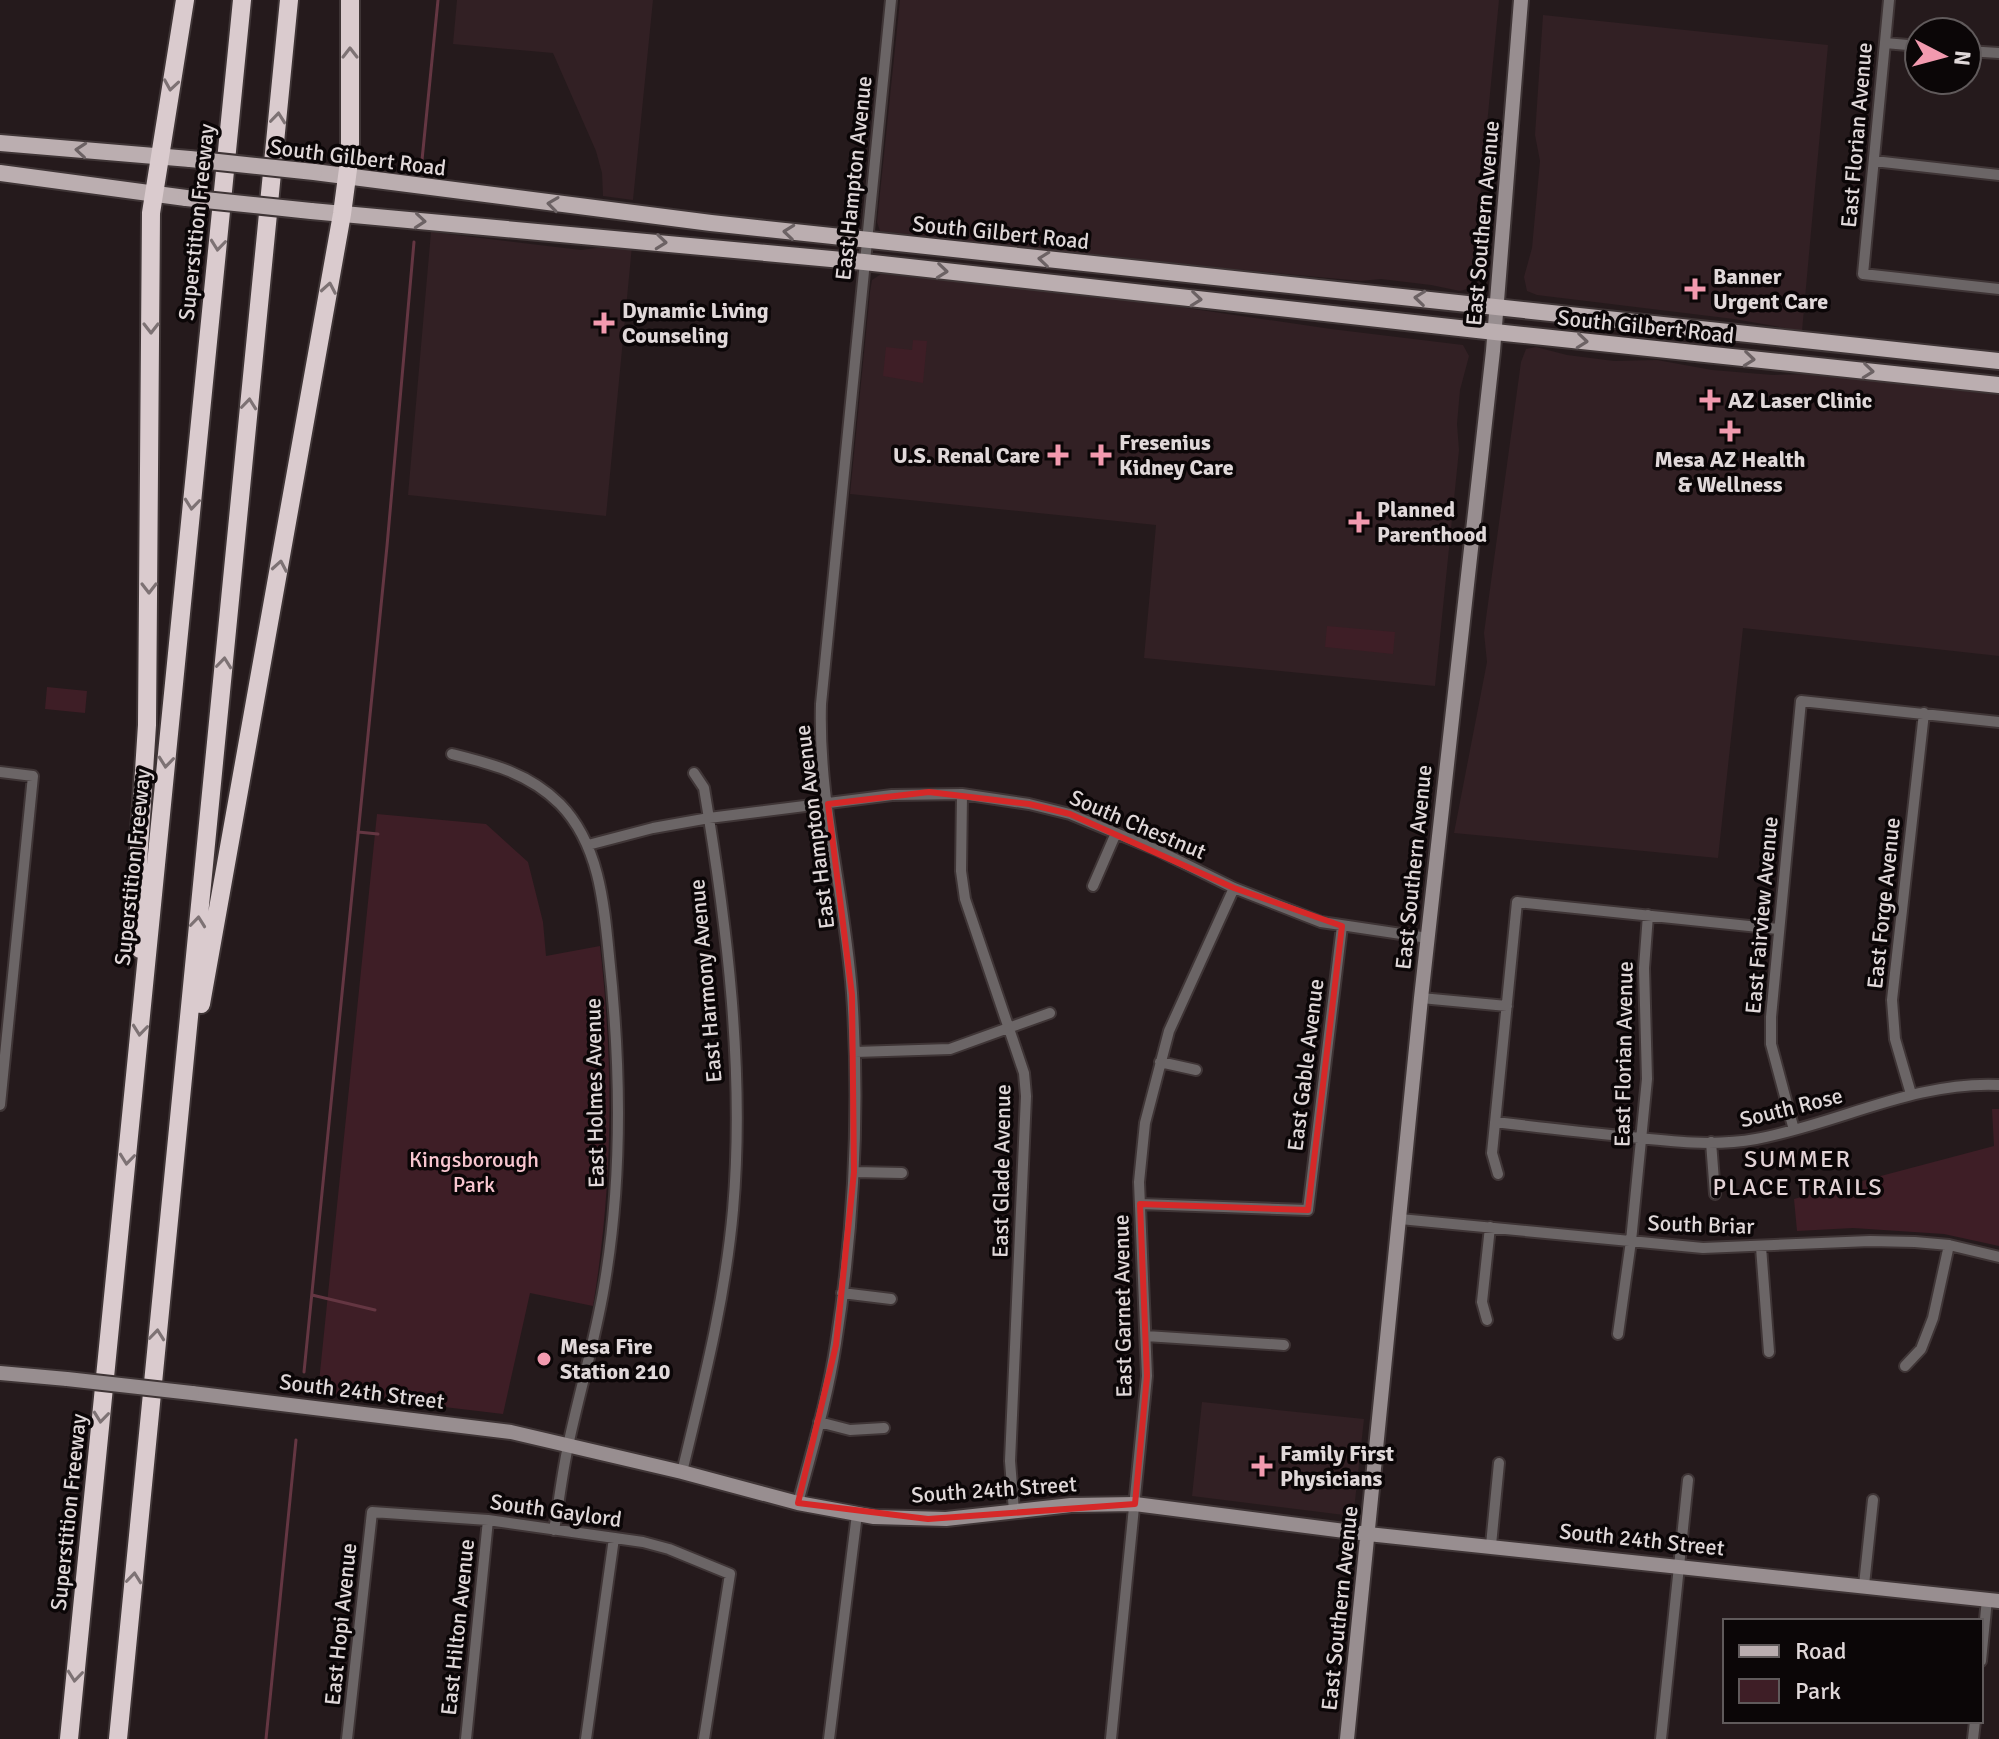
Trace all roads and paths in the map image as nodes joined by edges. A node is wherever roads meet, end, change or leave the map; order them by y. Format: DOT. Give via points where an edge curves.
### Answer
graph roads {
  1 [pos="185,0"];
  2 [pos="242,0"];
  3 [pos="289,0"];
  4 [pos="350,0"];
  5 [pos="891,0"];
  6 [pos="1521,0"];
  7 [pos="1889,0"];
  8 [pos="1885,43"];
  9 [pos="1903,45"];
  10 [pos="0,143"];
  11 [pos="159,156"];
  12 [pos="1874,161"];
  13 [pos="0,173"];
  14 [pos="1999,175"];
  15 [pos="347,177"];
  16 [pos="153,194"];
  17 [pos="342,214"];
  18 [pos="867,240"];
  19 [pos="864,262"];
  20 [pos="1999,289"];
  21 [pos="1497,306"];
  22 [pos="1495,332"];
  23 [pos="1788,338"];
  24 [pos="1999,361"];
  25 [pos="1790,363"];
  26 [pos="1999,385"];
  27 [pos="1924,713"];
  28 [pos="1999,722"];
  29 [pos="452,754"];
  30 [pos="0,772"];
  31 [pos="694,773"];
  32 [pos="962,794"];
  33 [pos="828,804"];
  34 [pos="709,818"];
  35 [pos="1116,833"];
  36 [pos="588,845"];
  37 [pos="1093,886"];
  38 [pos="1234,888"];
  39 [pos="1648,915"];
  40 [pos="1342,926"];
  41 [pos="1778,929"];
  42 [pos="1428,938"];
  43 [pos="145,980"];
  44 [pos="1421,998"];
  45 [pos="1507,1006"];
  46 [pos="1050,1013"];
  47 [pos="4,1024"];
  48 [pos="1009,1029"];
  49 [pos="855,1052"];
  50 [pos="1160,1062"];
  51 [pos="1196,1070"];
  52 [pos="1999,1085"];
  53 [pos="1911,1094"];
  54 [pos="0,1105"];
  55 [pos="1495,1122"];
  56 [pos="1794,1130"];
  57 [pos="1642,1138"];
  58 [pos="177,1139"];
  59 [pos="1711,1142"];
  60 [pos="854,1172"];
  61 [pos="902,1173"];
  62 [pos="1498,1174"];
  63 [pos="1715,1194"];
  64 [pos="1140,1204"];
  65 [pos="1400,1219"];
  66 [pos="1490,1227"];
  67 [pos="1631,1241"];
  68 [pos="1949,1245"];
  69 [pos="1761,1247"];
  70 [pos="1999,1257"];
  71 [pos="842,1293"];
  72 [pos="891,1299"];
  73 [pos="1487,1320"];
  74 [pos="1618,1334"];
  75 [pos="1146,1336"];
  76 [pos="1284,1345"];
  77 [pos="1769,1352"];
  78 [pos="1905,1366"];
  79 [pos="0,1373"];
  80 [pos="819,1422"];
  81 [pos="884,1428"];
  82 [pos="568,1445"];
  83 [pos="1499,1463"];
  84 [pos="682,1472"];
  85 [pos="1688,1480"];
  86 [pos="1873,1500"];
  87 [pos="798,1503"];
  88 [pos="1135,1504"];
  89 [pos="1014,1511"];
  90 [pos="372,1512"];
  91 [pos="857,1514"];
  92 [pos="488,1520"];
  93 [pos="554,1530"];
  94 [pos="1368,1534"];
  95 [pos="614,1538"];
  96 [pos="1491,1545"];
  97 [pos="1679,1565"];
  98 [pos="1864,1585"];
  99 [pos="1993,1600"];
  100 [pos="1983,1651"];
  101 [pos="69,1739"];
  102 [pos="118,1739"];
  103 [pos="347,1739"];
  104 [pos="466,1739"];
  105 [pos="586,1739"];
  106 [pos="704,1739"];
  107 [pos="829,1739"];
  108 [pos="1111,1739"];
  109 [pos="1347,1739"];
  110 [pos="1661,1739"];
  1 -- 11 [label="highway, one-way"];
  2 -- 43 [label="highway, Superstition Freeway, one-way"];
  58 -- 3 [label="highway, one-way"];
  15 -- 4 [label="highway, one-way"];
  5 -- 18 [label="street, East Hampton Avenue"];
  6 -- 21 [label="street, East Southern Avenue"];
  7 -- 8 [label="street, East Florian Avenue"];
  8 -- 9 [label="street"];
  8 -- 12 [label="street, East Florian Avenue"];
  11 -- 10 [label="main road, South Gilbert Road, one-way"];
  11 -- 15 [label="main road, South Gilbert Road, bridge"];
  11 -- 16 [label="highway"];
  12 -- 14 [label="street"];
  12 -- 20 [label="street, East Florian Avenue" via="1863,274"];
  13 -- 16 [label="main road, South Gilbert Road"];
  15 -- 17 [label="highway"];
  18 -- 15 [label="main road, South Gilbert Road, one-way"];
  16 -- 17 [label="main road, South Gilbert Road, bridge"];
  16 -- 43 [label="highway, one-way" via="147,725 135,909"];
  17 -- 19 [label="main road, South Gilbert Road, one-way"];
  58 -- 17 [label="highway, one-way"];
  18 -- 19 [label="street, East Hampton Avenue"];
  21 -- 18 [label="main road, South Gilbert Road, one-way"];
  19 -- 22 [label="main road, South Gilbert Road, one-way"];
  19 -- 33 [label="street, East Hampton Avenue" via="821,689"];
  21 -- 22 [label="street, East Southern Avenue"];
  21 -- 23 [label="main road, South Gilbert Road"];
  22 -- 25 [label="main road, South Gilbert Road, one-way"];
  22 -- 42 [label="street, East Southern Avenue"];
  23 -- 24 [label="main road, South Gilbert Road"];
  23 -- 25 [label="main road"];
  25 -- 26 [label="main road, South Gilbert Road, one-way"];
  27 -- 28 [label="street"];
  27 -- 41 [label="street, East Fairview Avenue" via="1801,701"];
  27 -- 53 [label="street, East Forge Avenue" via="1892,1000 1895,1039"];
  29 -- 36 [label="street" via="522,775 560,804"];
  30 -- 47 [label="street" via="33,776"];
  31 -- 34 [label="street, East Harmony Avenue" via="704,788"];
  32 -- 33 [label="street, South Chestnut" via="905,794"];
  32 -- 35 [label="street, South Chestnut" via="1070,814"];
  32 -- 48 [label="street, East Glade Avenue" via="965,899"];
  33 -- 34 [label="street, South Chestnut"];
  33 -- 49 [label="street, East Hampton Avenue" via="848,941"];
  34 -- 36 [label="street, South Chestnut"];
  34 -- 84 [label="street, East Harmony Avenue" via="735,1048 735,1167 719,1312"];
  35 -- 37 [label="street"];
  35 -- 38 [label="street, South Chestnut"];
  36 -- 82 [label="street, East Holmes Avenue" via="613,987 619,1137 604,1285"];
  38 -- 40 [label="street, South Chestnut"];
  38 -- 50 [label="street, East Garnet Avenue" via="1183,995"];
  39 -- 41 [label="street"];
  39 -- 45 [label="street" via="1517,902"];
  39 -- 57 [label="street, East Florian Avenue"];
  40 -- 42 [label="street, South Chestnut"];
  40 -- 64 [label="street, East Gable Avenue" via="1308,1210"];
  41 -- 56 [label="street, East Fairview Avenue" via="1771,1044"];
  42 -- 44 [label="street, East Southern Avenue"];
  43 -- 101 [label="highway, Superstition Freeway, one-way"];
  44 -- 45 [label="street"];
  44 -- 65 [label="street, East Southern Avenue"];
  45 -- 55 [label="street"];
  46 -- 48 [label="street"];
  47 -- 54 [label="street"];
  48 -- 49 [label="street" via="950,1049"];
  48 -- 89 [label="street, East Glade Avenue" via="1026,1096 1010,1461"];
  49 -- 60 [label="street, East Hampton Avenue"];
  50 -- 51 [label="street"];
  50 -- 64 [label="street, East Garnet Avenue" via="1141,1151"];
  52 -- 53 [label="street, South Rose" via="1967,1083"];
  53 -- 56 [label="street, South Rose"];
  55 -- 57 [label="street, South Rose"];
  55 -- 62 [label="street" via="1492,1153"];
  56 -- 59 [label="street, South Rose" via="1753,1140"];
  57 -- 59 [label="street, South Rose"];
  57 -- 67 [label="street, East Florian Avenue"];
  102 -- 58 [label="highway, one-way"];
  59 -- 63 [label="street"];
  60 -- 61 [label="street"];
  60 -- 71 [label="street, East Hampton Avenue"];
  64 -- 75 [label="street, East Garnet Avenue"];
  65 -- 66 [label="street, South Briar"];
  65 -- 94 [label="street, East Southern Avenue"];
  66 -- 67 [label="street, South Briar"];
  66 -- 73 [label="street" via="1482,1302"];
  67 -- 69 [label="street, South Briar"];
  67 -- 74 [label="street, East Florian Avenue"];
  68 -- 69 [label="street, South Briar" via="1870,1241"];
  68 -- 70 [label="street, South Briar"];
  68 -- 78 [label="street" via="1933,1318 1921,1349"];
  69 -- 77 [label="street"];
  71 -- 72 [label="street"];
  71 -- 80 [label="street, East Hampton Avenue"];
  75 -- 76 [label="street"];
  75 -- 88 [label="street, East Garnet Avenue" via="1145,1414"];
  79 -- 82 [label="street, South 24th Street, bridge" via="471,1426"];
  80 -- 81 [label="street" via="850,1430"];
  80 -- 87 [label="street, East Hampton Avenue"];
  82 -- 84 [label="street, South 24th Street"];
  82 -- 93 [label="street, East Holmes Avenue"];
  83 -- 96 [label="street"];
  84 -- 87 [label="street, South 24th Street"];
  85 -- 97 [label="street"];
  86 -- 98 [label="street"];
  87 -- 91 [label="street, South 24th Street"];
  88 -- 89 [label="street, South 24th Street"];
  88 -- 94 [label="street, South 24th Street"];
  88 -- 108 [label="street, East Garnet Avenue"];
  89 -- 91 [label="street, South 24th Street" via="928,1519"];
  90 -- 92 [label="street, South Gaylord"];
  90 -- 103 [label="street, East Hopi Avenue"];
  91 -- 107 [label="street"];
  92 -- 93 [label="street, South Gaylord"];
  92 -- 104 [label="street, East Hilton Avenue"];
  93 -- 95 [label="street, South Gaylord"];
  94 -- 96 [label="street, South 24th Street"];
  94 -- 109 [label="street, East Southern Avenue"];
  95 -- 105 [label="street"];
  95 -- 106 [label="street, South Gaylord" via="669,1549 730,1574"];
  96 -- 97 [label="street, South 24th Street"];
  97 -- 98 [label="street, South 24th Street"];
  97 -- 110 [label="street"];
  98 -- 99 [label="street, South 24th Street"];
  99 -- 100 [label="street"];
}
